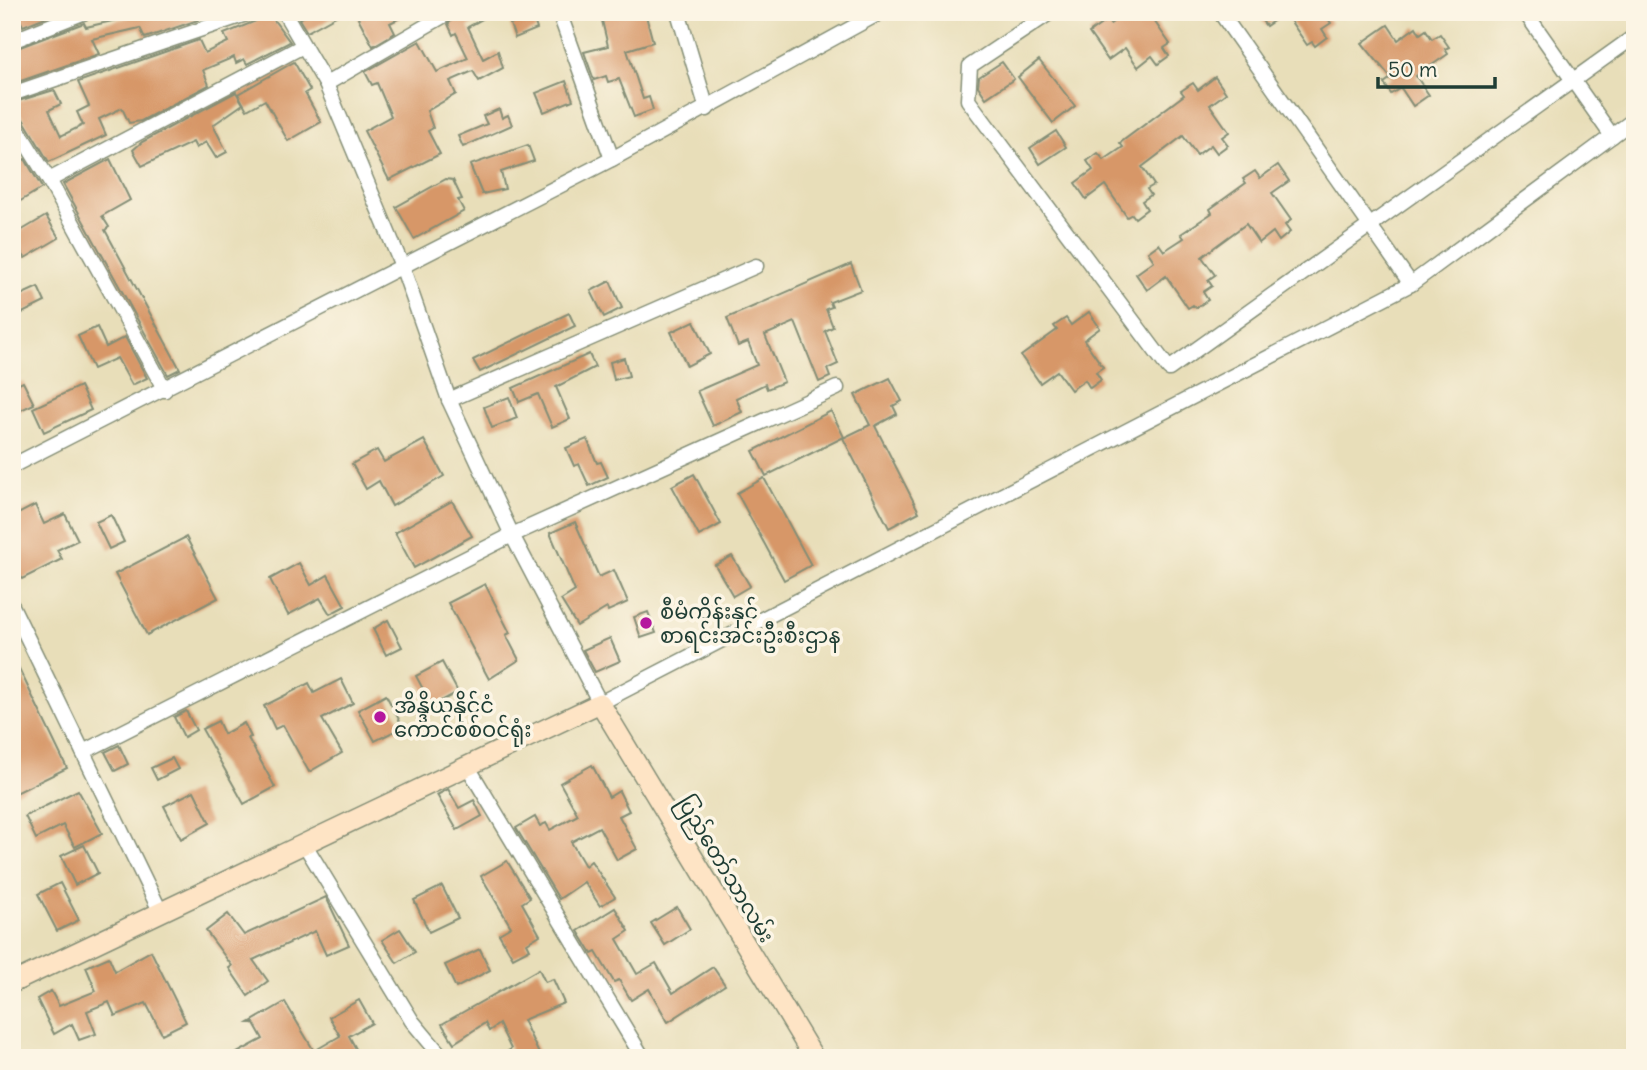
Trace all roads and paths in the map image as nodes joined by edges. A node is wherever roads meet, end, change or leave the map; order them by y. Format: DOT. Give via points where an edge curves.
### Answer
graph roads {
  1 [pos="85,12"];
  2 [pos="252,12"];
  3 [pos="284,12"];
  4 [pos="450,12"];
  5 [pos="559,12"];
  6 [pos="678,12"];
  7 [pos="881,12"];
  8 [pos="1051,12"];
  9 [pos="1220,12"];
  10 [pos="1525,12"];
  11 [pos="1635,36"];
  12 [pos="12,41"];
  13 [pos="303,46"];
  14 [pos="1574,79"];
  15 [pos="326,84"];
  16 [pos="12,94"];
  17 [pos="707,109"];
  18 [pos="12,119"];
  19 [pos="1635,119"];
  20 [pos="1612,135"];
  21 [pos="16,137"];
  22 [pos="612,159"];
  23 [pos="49,180"];
  24 [pos="1370,226"];
  25 [pos="402,266"];
  26 [pos="756,266"];
  27 [pos="1411,284"];
  28 [pos="837,388"];
  29 [pos="165,390"];
  30 [pos="449,400"];
  31 [pos="12,466"];
  32 [pos="512,535"];
  33 [pos="12,606"];
  34 [pos="600,704"];
  35 [pos="83,752"];
  36 [pos="468,767"];
  37 [pos="304,845"];
  38 [pos="161,913"];
  39 [pos="12,983"];
  40 [pos="443,1058"];
  41 [pos="643,1058"];
  42 [pos="814,1058"];
  1 -- 12 [label="street"];
  2 -- 16 [label="street"];
  3 -- 13 [label="street"];
  4 -- 15 [label="street"];
  5 -- 22 [label="street"];
  6 -- 17 [label="street"];
  7 -- 17 [label="street"];
  8 -- 24 [label="street" via="970,66 968,100 1169,369"];
  9 -- 24 [label="street"];
  10 -- 14 [label="street"];
  11 -- 14 [label="street"];
  13 -- 15 [label="street"];
  13 -- 23 [label="street"];
  14 -- 20 [label="street"];
  14 -- 24 [label="street"];
  15 -- 25 [label="street"];
  17 -- 22 [label="street"];
  18 -- 21 [label="street"];
  19 -- 20 [label="street"];
  20 -- 27 [label="street"];
  21 -- 23 [label="street"];
  22 -- 25 [label="street"];
  23 -- 29 [label="street"];
  24 -- 27 [label="street"];
  25 -- 29 [label="street"];
  25 -- 30 [label="street"];
  26 -- 30 [label="street"];
  27 -- 34 [label="street"];
  28 -- 32 [label="street"];
  29 -- 31 [label="street"];
  30 -- 32 [label="street"];
  32 -- 34 [label="street"];
  32 -- 35 [label="street"];
  33 -- 35 [label="street"];
  34 -- 36 [label="street"];
  34 -- 42 [label="street, ပြည်တော်သာလမ်း"];
  35 -- 38 [label="street"];
  36 -- 37 [label="street"];
  36 -- 41 [label="street"];
  37 -- 38 [label="street"];
  37 -- 40 [label="street" via="412,1021"];
  38 -- 39 [label="street"];
}
